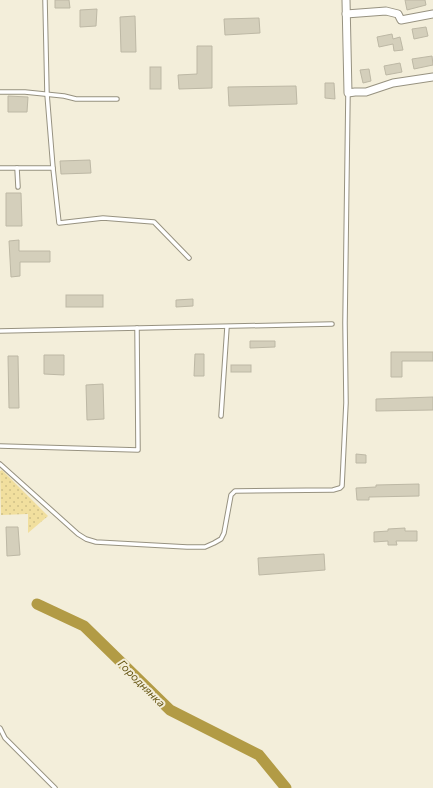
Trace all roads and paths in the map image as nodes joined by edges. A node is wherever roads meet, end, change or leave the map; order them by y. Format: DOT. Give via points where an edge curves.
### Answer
graph roads {
  1 [pos="45,0"];
  2 [pos="346,0"];
  3 [pos="346,14"];
  4 [pos="433,14"];
  5 [pos="433,77"];
  6 [pos="0,92"];
  7 [pos="348,93"];
  8 [pos="47,94"];
  9 [pos="117,99"];
  10 [pos="0,168"];
  11 [pos="17,168"];
  12 [pos="53,168"];
  13 [pos="18,187"];
  14 [pos="189,258"];
  15 [pos="332,324"];
  16 [pos="227,327"];
  17 [pos="137,328"];
  18 [pos="0,331"];
  19 [pos="221,416"];
  20 [pos="0,446"];
  21 [pos="0,464"];
  22 [pos="0,728"];
  23 [pos="56,788"];
  1 -- 8 [label="lane"];
  2 -- 3 [label="street"];
  3 -- 4 [label="street" via="386,11 398,14 401,20"];
  3 -- 7 [label="street"];
  5 -- 7 [label="street" via="366,92"];
  6 -- 8 [label="lane"];
  7 -- 21 [label="lane" via="346,403 342,486 333,490 235,491 231,495 221,539 205,547 107,543 86,539 78,534"];
  8 -- 9 [label="lane" via="76,99"];
  8 -- 12 [label="lane"];
  10 -- 11 [label="lane"];
  11 -- 12 [label="lane"];
  11 -- 13 [label="lane"];
  12 -- 14 [label="lane" via="59,223 103,218 154,222"];
  15 -- 16 [label="lane"];
  16 -- 17 [label="lane"];
  16 -- 19 [label="lane"];
  17 -- 18 [label="lane"];
  17 -- 20 [label="lane" via="138,450"];
  22 -- 23 [label="lane" via="5,738"];
}
